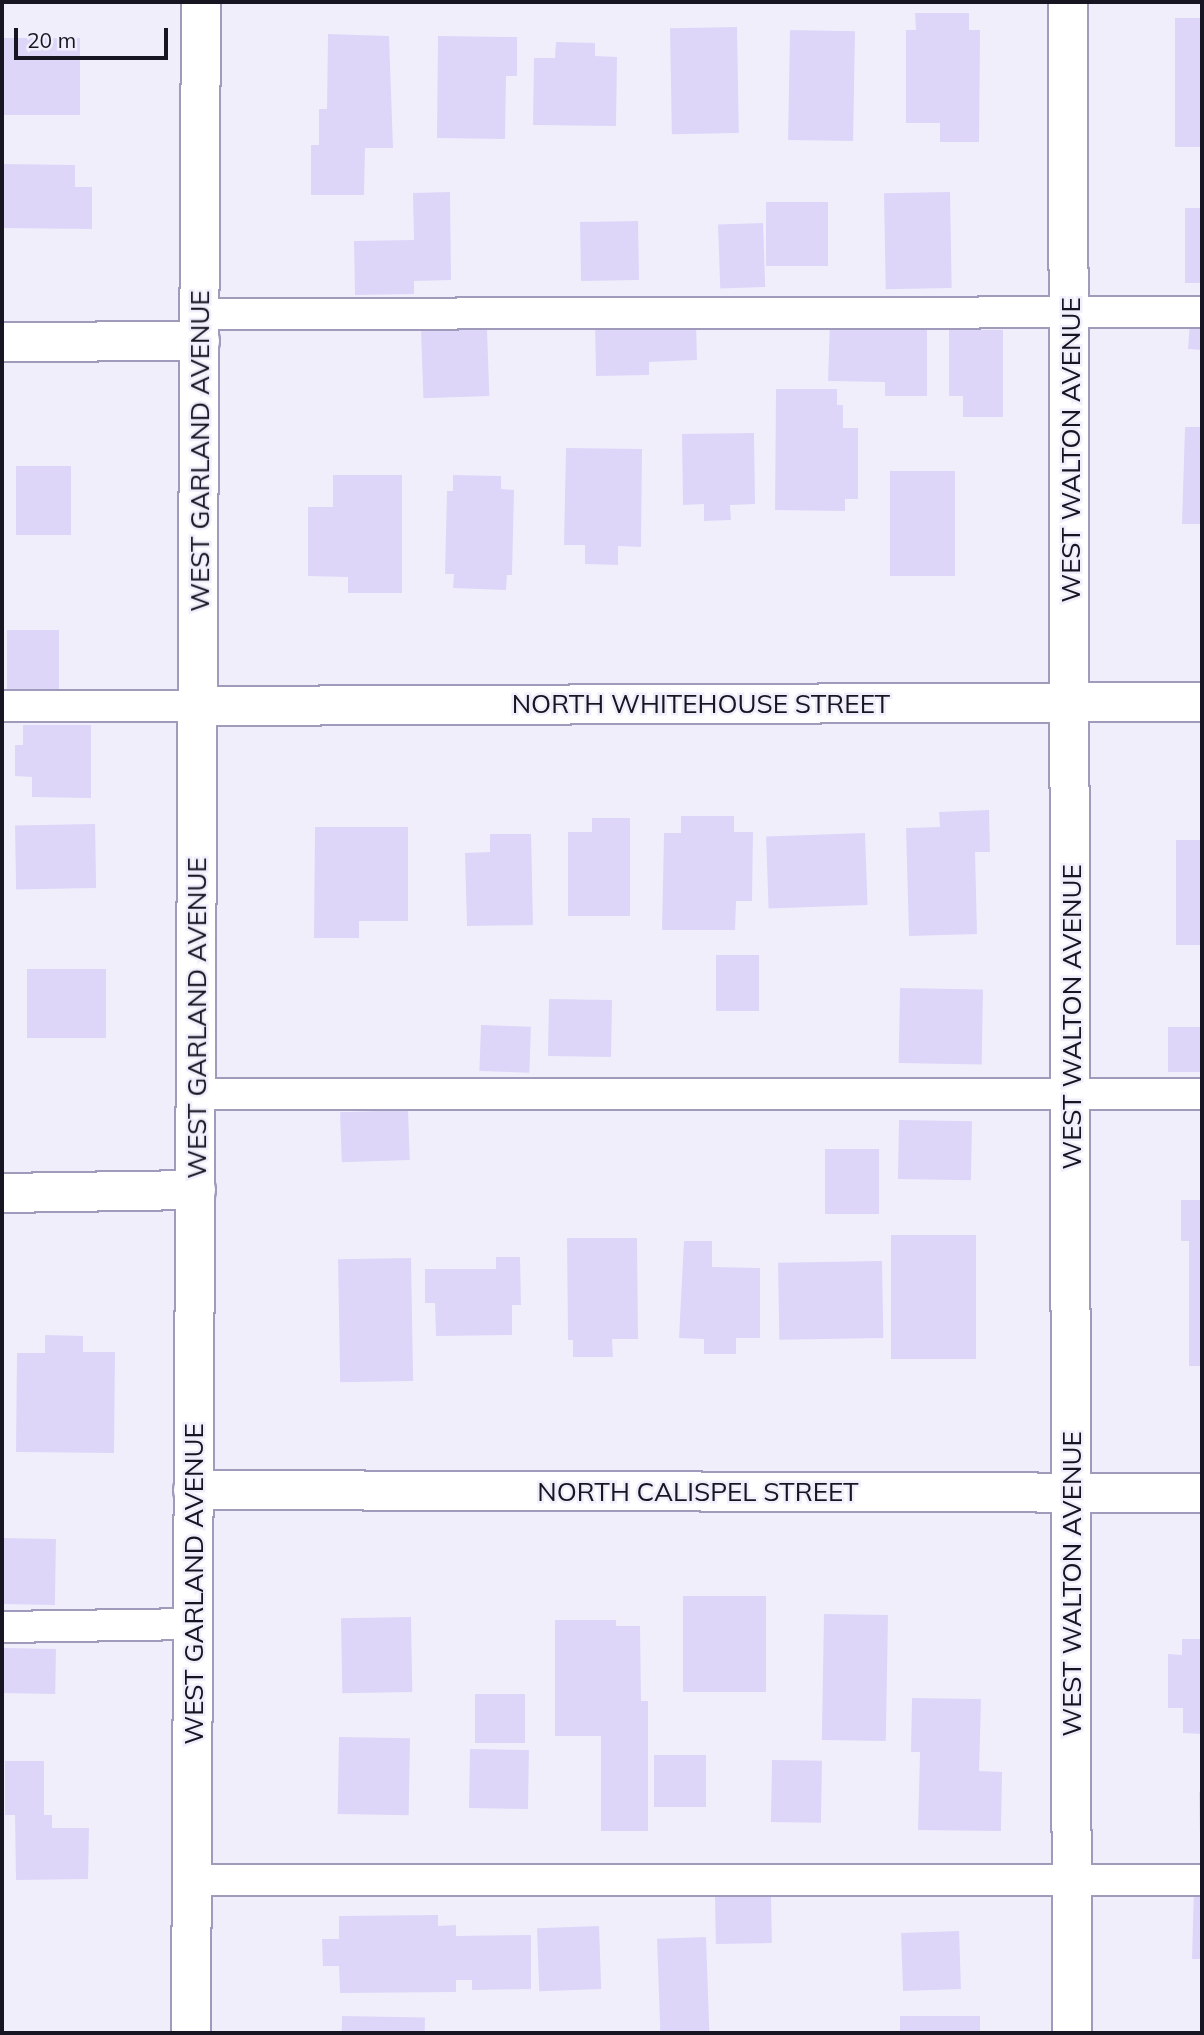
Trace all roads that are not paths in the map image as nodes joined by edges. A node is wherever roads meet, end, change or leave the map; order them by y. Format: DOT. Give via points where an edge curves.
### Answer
graph roads {
  1 [pos="201,2"];
  2 [pos="1068,2"];
  3 [pos="1071,312"];
  4 [pos="1202,312"];
  5 [pos="200,328"];
  6 [pos="2,342"];
  7 [pos="1073,702"];
  8 [pos="1202,702"];
  9 [pos="2,706"];
  10 [pos="199,706"];
  11 [pos="197,1094"];
  12 [pos="1072,1094"];
  13 [pos="1202,1094"];
  14 [pos="196,1191"];
  15 [pos="2,1193"];
  16 [pos="193,1490"];
  17 [pos="1202,1493"];
  18 [pos="1072,1494"];
  19 [pos="196,1624"];
  20 [pos="2,1627"];
  21 [pos="193,1880"];
  22 [pos="1072,1880"];
  23 [pos="1202,1880"];
  24 [pos="191,2033"];
  25 [pos="1072,2033"];
  1 -- 5 [label="street, WEST GARLAND AVENUE"];
  2 -- 3 [label="street, WEST WALTON AVENUE"];
  3 -- 4 [label="lane"];
  3 -- 5 [label="lane"];
  3 -- 7 [label="street, WEST WALTON AVENUE"];
  5 -- 6 [label="street"];
  5 -- 10 [label="street, WEST GARLAND AVENUE"];
  7 -- 8 [label="street, NORTH WHITEHOUSE STREET"];
  7 -- 10 [label="street, NORTH WHITEHOUSE STREET"];
  7 -- 12 [label="street, WEST WALTON AVENUE"];
  9 -- 10 [label="lane"];
  10 -- 11 [label="street, WEST GARLAND AVENUE"];
  11 -- 12 [label="lane"];
  11 -- 14 [label="street, WEST GARLAND AVENUE"];
  12 -- 13 [label="lane"];
  12 -- 18 [label="street, WEST WALTON AVENUE"];
  14 -- 15 [label="street"];
  14 -- 16 [label="street, WEST GARLAND AVENUE"];
  16 -- 18 [label="street, NORTH CALISPEL STREET"];
  16 -- 19 [label="street, WEST GARLAND AVENUE"];
  17 -- 18 [label="street, NORTH CALISPEL STREET"];
  18 -- 22 [label="street, WEST WALTON AVENUE"];
  19 -- 20 [label="lane"];
  19 -- 21 [label="street, WEST GARLAND AVENUE"];
  21 -- 22 [label="lane"];
  21 -- 24 [label="street, WEST GARLAND AVENUE"];
  22 -- 23 [label="lane"];
  22 -- 25 [label="street, WEST WALTON AVENUE"];
}
